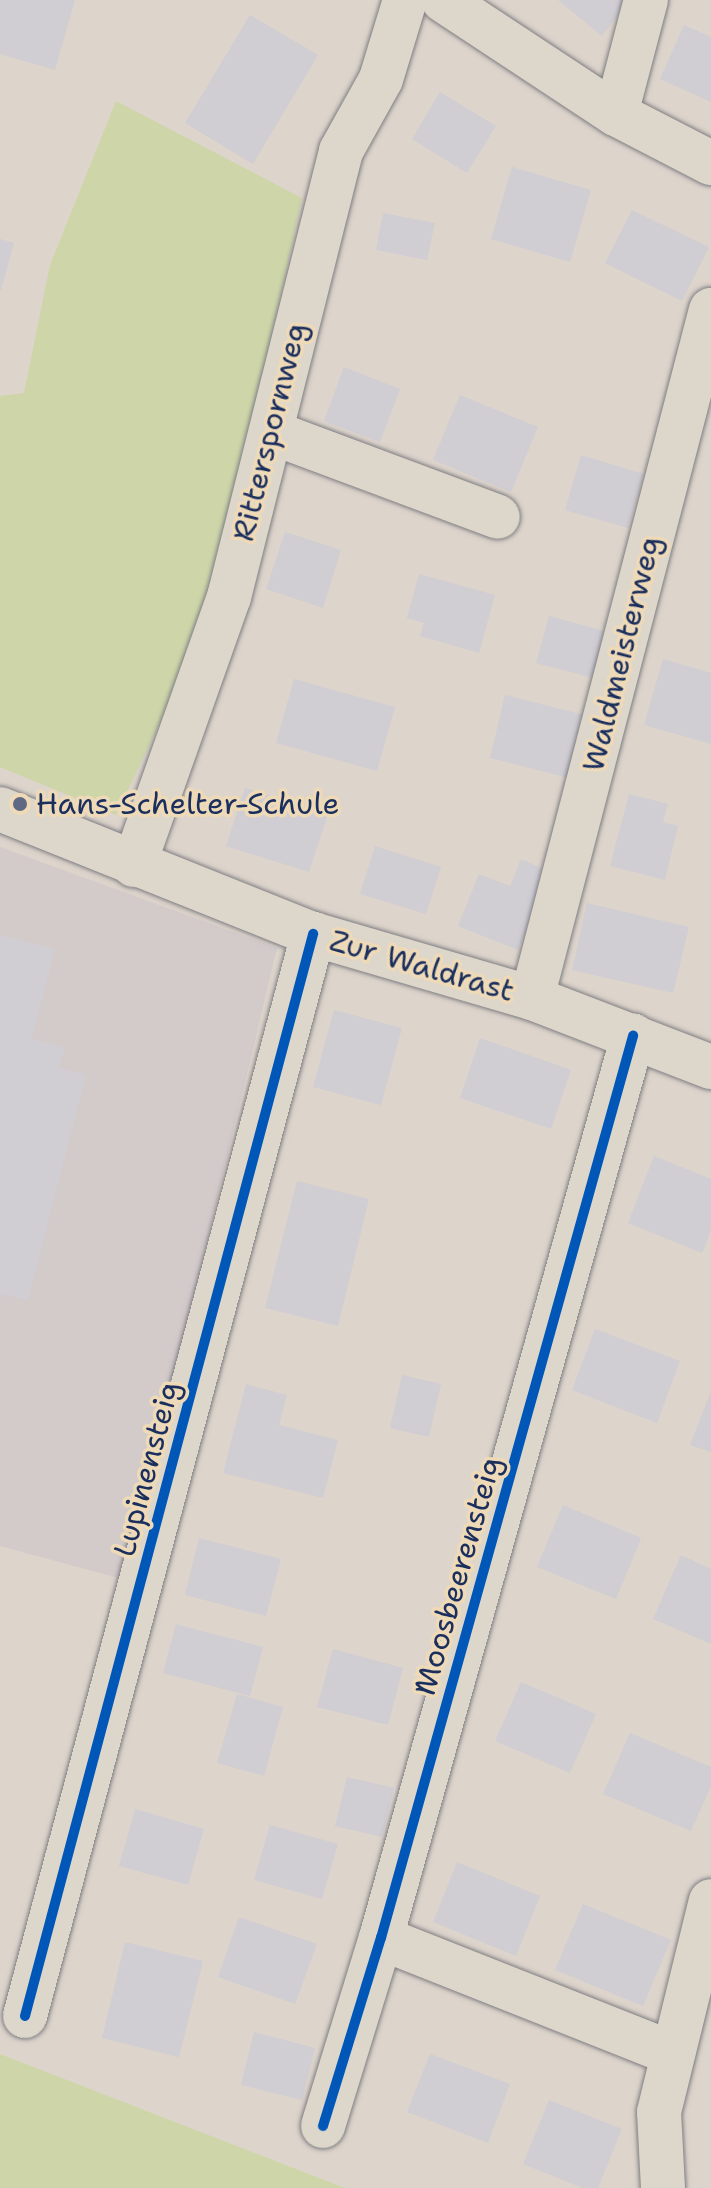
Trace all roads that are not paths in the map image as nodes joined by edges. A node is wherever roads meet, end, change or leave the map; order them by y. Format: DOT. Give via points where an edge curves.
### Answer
graph roads {
  1 [pos="405,0"];
  2 [pos="443,0"];
  3 [pos="646,0"];
  4 [pos="616,114"];
  5 [pos="711,163"];
  6 [pos="711,310"];
  7 [pos="271,432"];
  8 [pos="498,517"];
  9 [pos="0,809"];
  10 [pos="134,865"];
  11 [pos="313,934"];
  12 [pos="532,998"];
  13 [pos="633,1036"];
  14 [pos="711,1067"];
  15 [pos="711,1901"];
  16 [pos="381,1938"];
  17 [pos="25,2016"];
  18 [pos="671,2053"];
  19 [pos="323,2126"];
  20 [pos="663,2188"];
  1 -- 7 [label="street, Ritterspornweg" via="381,79 341,151"];
  2 -- 4 [label="street"];
  3 -- 4 [label="street"];
  4 -- 5 [label="street"];
  6 -- 12 [label="street, Waldmeisterweg"];
  7 -- 8 [label="street"];
  7 -- 10 [label="street, Ritterspornweg" via="229,597"];
  9 -- 10 [label="street, Zur Waldrast"];
  10 -- 11 [label="street, Zur Waldrast"];
  11 -- 12 [label="street, Zur Waldrast"];
  11 -- 17 [label="street, Lupinensteig"];
  12 -- 13 [label="street, Zur Waldrast"];
  13 -- 14 [label="street, Zur Waldrast"];
  13 -- 16 [label="street, Moosbeerensteig"];
  15 -- 18 [label="street"];
  16 -- 18 [label="street"];
  16 -- 19 [label="street, Moosbeerensteig"];
  18 -- 20 [label="street" via="659,2112"];
}
